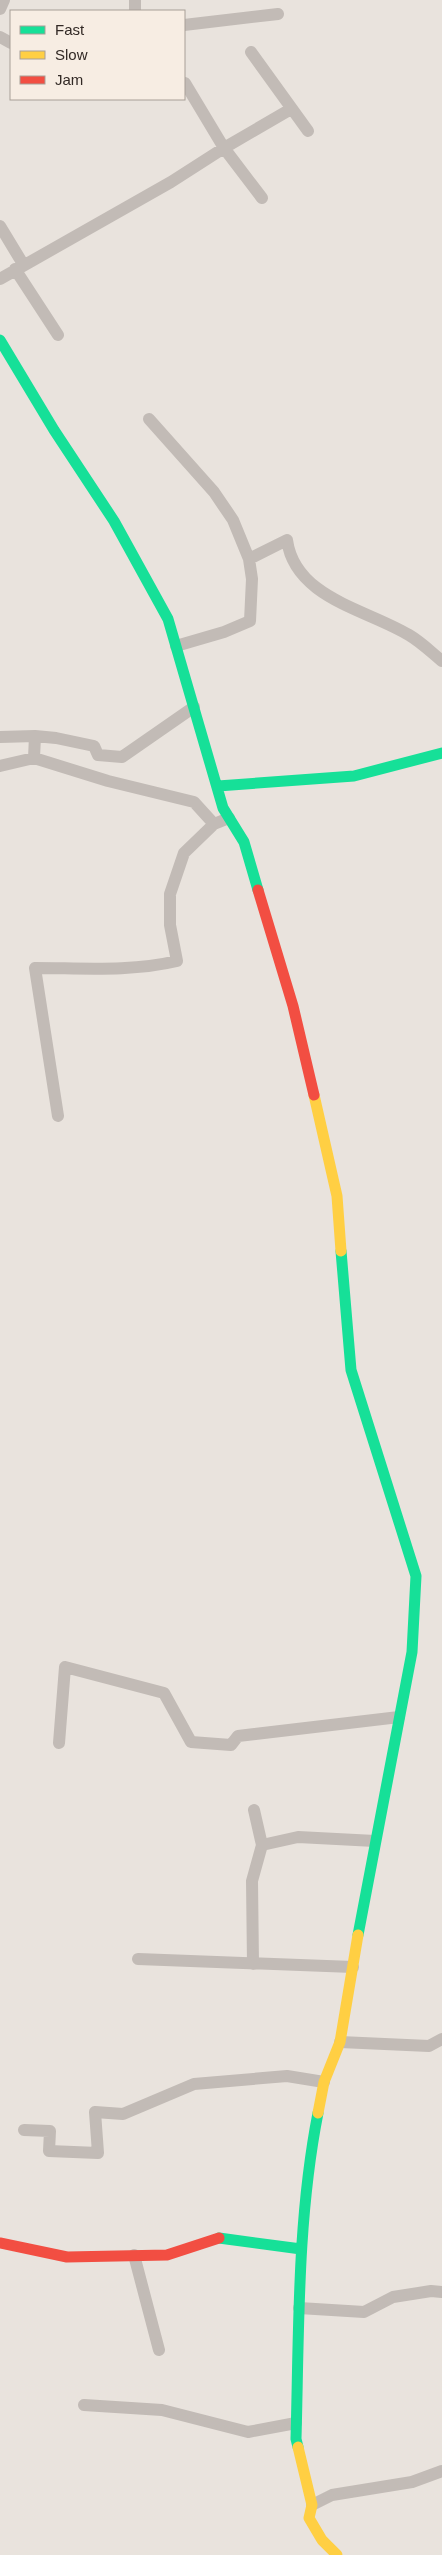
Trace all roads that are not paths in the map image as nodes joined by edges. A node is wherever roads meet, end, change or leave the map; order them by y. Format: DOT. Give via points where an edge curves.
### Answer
graph roads {
  1 [pos="4,0"];
  2 [pos="0,9"];
  3 [pos="278,14"];
  4 [pos="185,25"];
  5 [pos="251,52"];
  6 [pos="185,83"];
  7 [pos="291,109"];
  8 [pos="308,131"];
  9 [pos="224,148"];
  10 [pos="262,198"];
  11 [pos="0,226"];
  12 [pos="19,266"];
  13 [pos="0,279"];
  14 [pos="58,335"];
  15 [pos="0,340"];
  16 [pos="149,419"];
  17 [pos="249,559"];
  18 [pos="176,646"];
  19 [pos="442,661"];
  20 [pos="194,707"];
  21 [pos="35,736"];
  22 [pos="0,737"];
  23 [pos="442,753"];
  24 [pos="34,758"];
  25 [pos="0,766"];
  26 [pos="218,786"];
  27 [pos="226,813"];
  28 [pos="214,824"];
  29 [pos="58,1116"];
  30 [pos="400,1717"];
  31 [pos="59,1743"];
  32 [pos="254,1810"];
  33 [pos="375,1841"];
  34 [pos="262,1845"];
  35 [pos="138,1959"];
  36 [pos="253,1964"];
  37 [pos="353,1966"];
  38 [pos="442,2039"];
  39 [pos="340,2042"];
  40 [pos="324,2082"];
  41 [pos="24,2130"];
  42 [pos="0,2243"];
  43 [pos="301,2249"];
  44 [pos="134,2255"];
  45 [pos="442,2292"];
  46 [pos="300,2308"];
  47 [pos="159,2350"];
  48 [pos="84,2405"];
  49 [pos="296,2423"];
  50 [pos="442,2471"];
  51 [pos="312,2505"];
  52 [pos="337,2555"];
  1 -- 2 [label="street"];
  3 -- 4 [label="street"];
  5 -- 7 [label="street"];
  6 -- 9 [label="street"];
  7 -- 8 [label="street"];
  7 -- 9 [label="street"];
  9 -- 10 [label="street"];
  9 -- 12 [label="street" via="171,182"];
  11 -- 12 [label="street"];
  12 -- 13 [label="street"];
  12 -- 14 [label="street"];
  15 -- 18 [label="street" via="114,521 168,618"];
  16 -- 17 [label="street" via="214,492 233,520"];
  17 -- 18 [label="street" via="252,579 250,621"];
  17 -- 19 [label="street" via="287,540 289,556 314,587 409,635"];
  18 -- 20 [label="street"];
  20 -- 21 [label="street" via="122,757 98,755 94,746"];
  20 -- 26 [label="street"];
  21 -- 22 [label="street"];
  21 -- 24 [label="street"];
  23 -- 26 [label="street" via="354,776"];
  24 -- 25 [label="street"];
  24 -- 28 [label="street" via="108,781 194,802"];
  26 -- 27 [label="street"];
  27 -- 28 [label="street"];
  27 -- 30 [label="street" via="244,842 293,1006 337,1196 351,1370 416,1576 412,1652"];
  28 -- 29 [label="street" via="184,853 170,894 170,925 177,961 129,968 35,968"];
  30 -- 31 [label="street" via="238,1736 230,1745 191,1742 164,1693 65,1667"];
  30 -- 33 [label="street"];
  32 -- 34 [label="street"];
  33 -- 34 [label="street" via="298,1838"];
  33 -- 37 [label="street"];
  34 -- 36 [label="street" via="252,1881"];
  35 -- 36 [label="street"];
  36 -- 37 [label="street"];
  37 -- 39 [label="street"];
  38 -- 39 [label="street" via="429,2046"];
  39 -- 40 [label="street"];
  40 -- 41 [label="street" via="287,2076 194,2084 123,2114 95,2112 98,2153 49,2151 50,2130"];
  40 -- 43 [label="street" via="310,2148"];
  42 -- 44 [label="street" via="67,2257"];
  43 -- 44 [label="street" via="220,2238 166,2255"];
  43 -- 46 [label="street"];
  44 -- 47 [label="street"];
  45 -- 46 [label="street" via="393,2297 364,2312"];
  46 -- 49 [label="street"];
  48 -- 49 [label="street" via="162,2410 248,2432"];
  49 -- 51 [label="street" via="296,2439"];
  50 -- 51 [label="street" via="412,2482 332,2495"];
  51 -- 52 [label="street" via="309,2518 322,2540"];
}
